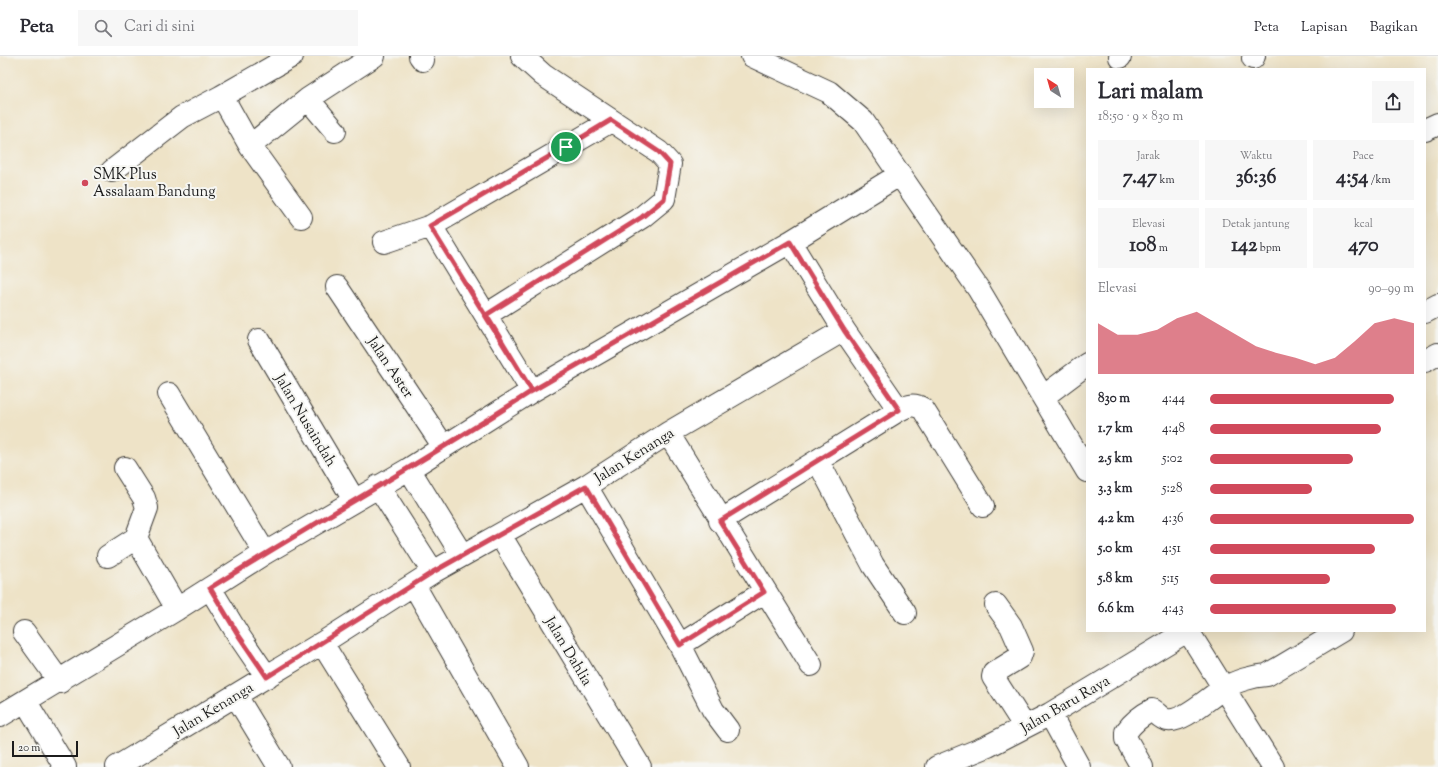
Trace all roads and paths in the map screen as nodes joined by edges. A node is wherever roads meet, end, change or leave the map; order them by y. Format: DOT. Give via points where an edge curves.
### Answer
graph roads {
  1 [pos="292,56"];
  2 [pos="374,56"];
  3 [pos="522,56"];
  4 [pos="752,56"];
  5 [pos="222,96"];
  6 [pos="308,99"];
  7 [pos="611,120"];
  8 [pos="1438,124"];
  9 [pos="1426,130"];
  10 [pos="335,131"];
  11 [pos="250,146"];
  12 [pos="112,171"];
  13 [pos="899,175"];
  14 [pos="301,217"];
  15 [pos="430,226"];
  16 [pos="384,242"];
  17 [pos="790,242"];
  18 [pos="337,287"];
  19 [pos="1438,305"];
  20 [pos="1426,311"];
  21 [pos="486,315"];
  22 [pos="844,330"];
  23 [pos="259,340"];
  24 [pos="1438,354"];
  25 [pos="1426,360"];
  26 [pos="1086,365"];
  27 [pos="532,391"];
  28 [pos="169,394"];
  29 [pos="1043,396"];
  30 [pos="899,410"];
  31 [pos="668,433"];
  32 [pos="444,447"];
  33 [pos="818,461"];
  34 [pos="125,468"];
  35 [pos="1086,468"];
  36 [pos="409,469"];
  37 [pos="378,486"];
  38 [pos="586,486"];
  39 [pos="354,500"];
  40 [pos="983,506"];
  41 [pos="720,521"];
  42 [pos="500,535"];
  43 [pos="136,538"];
  44 [pos="266,553"];
  45 [pos="462,555"];
  46 [pos="108,556"];
  47 [pos="433,572"];
  48 [pos="414,585"];
  49 [pos="210,588"];
  50 [pos="764,592"];
  51 [pos="996,605"];
  52 [pos="177,610"];
  53 [pos="905,613"];
  54 [pos="24,632"];
  55 [pos="1186,632"];
  56 [pos="1189,632"];
  57 [pos="1339,632"];
  58 [pos="322,643"];
  59 [pos="680,645"];
  60 [pos="811,665"];
  61 [pos="267,677"];
  62 [pos="60,682"];
  63 [pos="1224,688"];
  64 [pos="236,696"];
  65 [pos="26,702"];
  66 [pos="1050,714"];
  67 [pos="0,716"];
  68 [pos="1025,727"];
  69 [pos="728,730"];
  70 [pos="946,765"];
  71 [pos="65,767"];
  72 [pos="117,767"];
  73 [pos="279,767"];
  74 [pos="400,767"];
  75 [pos="518,767"];
  76 [pos="640,767"];
  77 [pos="1079,767"];
  78 [pos="1142,767"];
  79 [pos="1273,767"];
  1 -- 5 [label="street"];
  2 -- 6 [label="street"];
  3 -- 7 [label="street" via="543,75"];
  4 -- 13 [label="street" via="829,92 863,121"];
  5 -- 11 [label="street"];
  5 -- 12 [label="street" via="182,117"];
  6 -- 10 [label="street"];
  6 -- 11 [label="street"];
  7 -- 15 [label="street"];
  7 -- 21 [label="street" via="659,152 670,164 664,199 642,217"];
  8 -- 9 [label="street"];
  11 -- 14 [label="street"];
  13 -- 17 [label="street"];
  13 -- 29 [label="street" via="979,290"];
  15 -- 16 [label="street"];
  15 -- 21 [label="street"];
  17 -- 22 [label="street"];
  17 -- 27 [label="street"];
  18 -- 32 [label="street, Jalan Aster"];
  19 -- 20 [label="street"];
  21 -- 27 [label="street"];
  22 -- 30 [label="street"];
  22 -- 31 [label="street, Jalan Kenanga"];
  23 -- 39 [label="street, Jalan Nusaindah"];
  24 -- 25 [label="street"];
  26 -- 29 [label="street"];
  27 -- 32 [label="street"];
  28 -- 44 [label="street"];
  29 -- 35 [label="street"];
  30 -- 33 [label="street"];
  30 -- 40 [label="street" via="910,405 923,409"];
  31 -- 38 [label="street, Jalan Kenanga"];
  31 -- 41 [label="street"];
  32 -- 36 [label="street"];
  33 -- 41 [label="street"];
  33 -- 53 [label="street" via="873,565"];
  34 -- 43 [label="street" via="144,498 147,508"];
  36 -- 37 [label="street"];
  36 -- 45 [label="street"];
  37 -- 39 [label="street"];
  37 -- 47 [label="street"];
  38 -- 42 [label="street, Jalan Kenanga"];
  38 -- 59 [label="street"];
  39 -- 44 [label="street"];
  41 -- 50 [label="street"];
  42 -- 45 [label="street, Jalan Kenanga"];
  42 -- 76 [label="street, Jalan Dahlia"];
  43 -- 46 [label="street"];
  43 -- 52 [label="street"];
  44 -- 49 [label="street"];
  45 -- 47 [label="street, Jalan Kenanga"];
  47 -- 48 [label="street, Jalan Kenanga"];
  48 -- 58 [label="street, Jalan Kenanga"];
  48 -- 75 [label="street"];
  49 -- 52 [label="street"];
  49 -- 61 [label="street"];
  50 -- 59 [label="street"];
  50 -- 60 [label="street"];
  51 -- 68 [label="street" via="1011,626 1022,651 1020,657 994,673 993,677"];
  52 -- 62 [label="street"];
  54 -- 62 [label="street"];
  55 -- 66 [label="street, Jalan Baru Raya"];
  56 -- 63 [label="street"];
  57 -- 63 [label="street" via="1267,675"];
  58 -- 61 [label="street, Jalan Kenanga"];
  58 -- 74 [label="street"];
  59 -- 69 [label="street" via="713,710"];
  61 -- 64 [label="street, Jalan Kenanga"];
  62 -- 65 [label="street"];
  63 -- 78 [label="street" via="1181,718 1169,721 1152,710 1137,719 1126,732 1126,739"];
  63 -- 79 [label="street"];
  64 -- 72 [label="street, Jalan Kenanga"];
  64 -- 73 [label="street"];
  65 -- 67 [label="street"];
  65 -- 71 [label="street"];
  66 -- 68 [label="street, Jalan Baru Raya"];
  66 -- 77 [label="street"];
  68 -- 70 [label="street, Jalan Baru Raya"];
}
